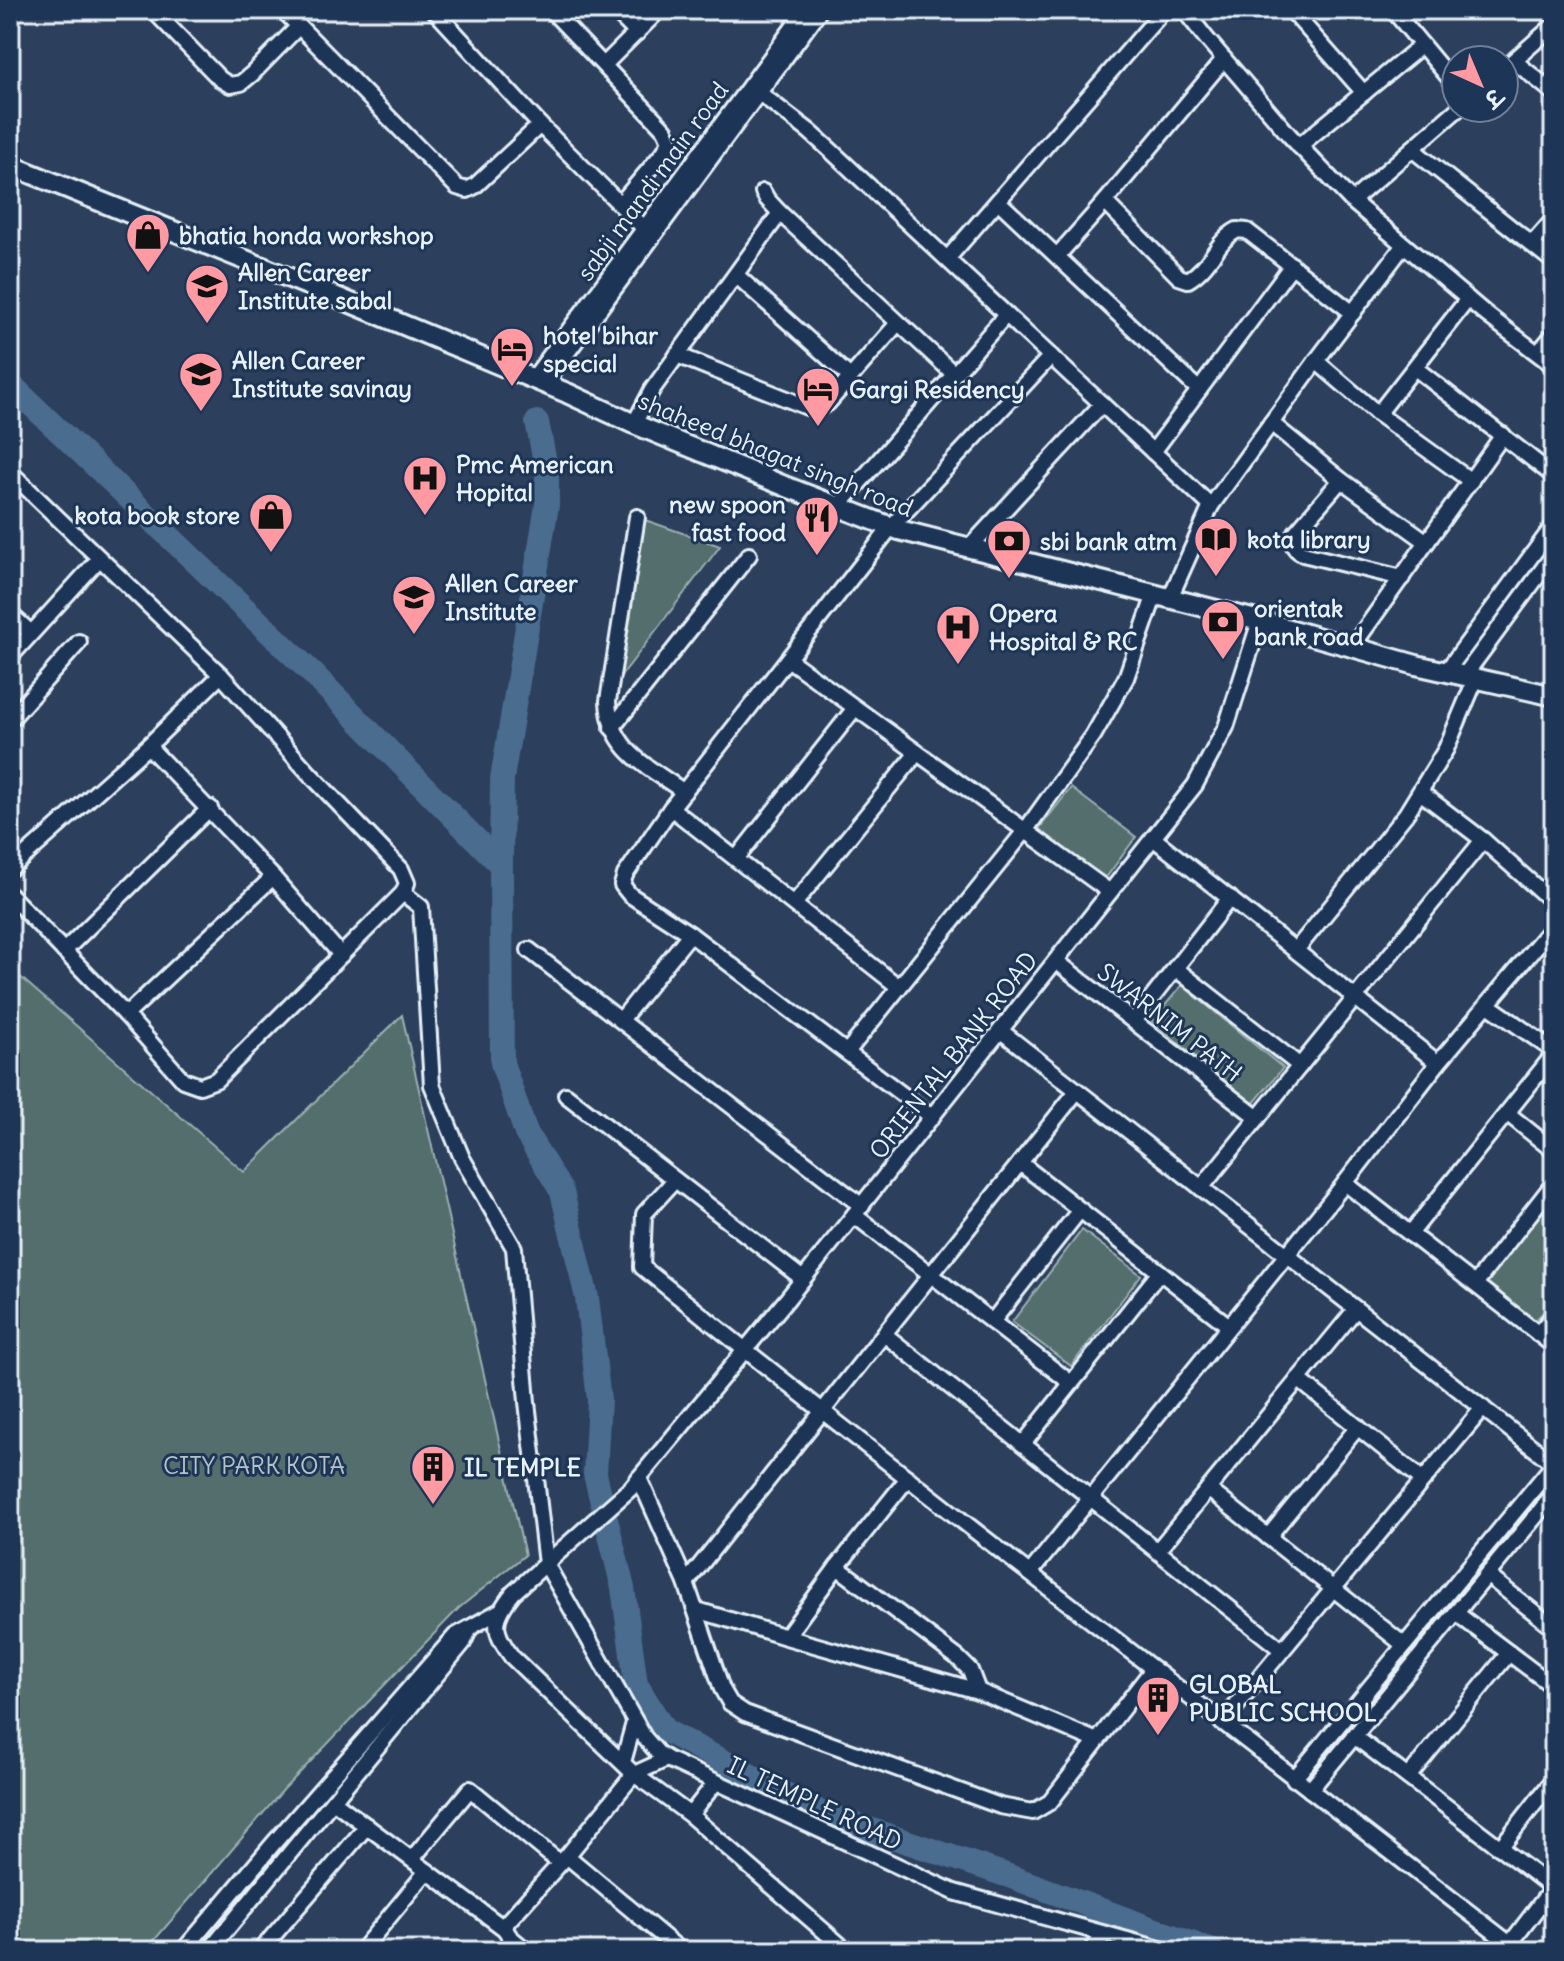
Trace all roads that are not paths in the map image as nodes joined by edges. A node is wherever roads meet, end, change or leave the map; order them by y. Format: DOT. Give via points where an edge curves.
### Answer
graph roads {
  1 [pos="153,10"];
  2 [pos="283,10"];
  3 [pos="434,10"];
  4 [pos="551,10"];
  5 [pos="614,10"];
  6 [pos="659,10"];
  7 [pos="806,10"];
  8 [pos="820,10"];
  9 [pos="1164,10"];
  10 [pos="1184,10"];
  11 [pos="1291,10"];
  12 [pos="1393,10"];
  13 [pos="1554,25"];
  14 [pos="298,27"];
  15 [pos="637,33"];
  16 [pos="1422,45"];
  17 [pos="1520,55"];
  18 [pos="1224,59"];
  19 [pos="604,65"];
  20 [pos="1440,67"];
  21 [pos="1520,72"];
  22 [pos="754,90"];
  23 [pos="1364,93"];
  24 [pos="1554,93"];
  25 [pos="1441,124"];
  26 [pos="540,125"];
  27 [pos="1299,146"];
  28 [pos="1412,149"];
  29 [pos="10,165"];
  30 [pos="763,192"];
  31 [pos="998,201"];
  32 [pos="1352,201"];
  33 [pos="1105,202"];
  34 [pos="620,204"];
  35 [pos="780,213"];
  36 [pos="1554,219"];
  37 [pos="648,233"];
  38 [pos="1532,244"];
  39 [pos="1404,245"];
  40 [pos="1057,256"];
  41 [pos="948,258"];
  42 [pos="1554,262"];
  43 [pos="1292,265"];
  44 [pos="736,275"];
  45 [pos="1468,299"];
  46 [pos="1353,313"];
  47 [pos="1006,315"];
  48 [pos="898,323"];
  49 [pos="1554,334"];
  50 [pos="1538,353"];
  51 [pos="677,355"];
  52 [pos="1051,356"];
  53 [pos="1316,361"];
  54 [pos="1554,366"];
  55 [pos="1415,368"];
  56 [pos="953,373"];
  57 [pos="850,377"];
  58 [pos="539,381"];
  59 [pos="1199,390"];
  60 [pos="1102,404"];
  61 [pos="1378,414"];
  62 [pos="1271,423"];
  63 [pos="634,424"];
  64 [pos="1503,435"];
  65 [pos="1153,452"];
  66 [pos="10,472"];
  67 [pos="1554,476"];
  68 [pos="1341,480"];
  69 [pos="1471,481"];
  70 [pos="1211,506"];
  71 [pos="838,507"];
  72 [pos="637,517"];
  73 [pos="1554,525"];
  74 [pos="891,527"];
  75 [pos="1427,542"];
  76 [pos="968,549"];
  77 [pos="1554,554"];
  78 [pos="749,555"];
  79 [pos="99,559"];
  80 [pos="1402,578"];
  81 [pos="1162,596"];
  82 [pos="10,614"];
  83 [pos="1260,621"];
  84 [pos="31,633"];
  85 [pos="79,642"];
  86 [pos="1352,647"];
  87 [pos="10,657"];
  88 [pos="788,659"];
  89 [pos="221,675"];
  90 [pos="1462,675"];
  91 [pos="1554,696"];
  92 [pos="855,708"];
  93 [pos="10,720"];
  94 [pos="612,728"];
  95 [pos="148,746"];
  96 [pos="917,753"];
  97 [pos="684,792"];
  98 [pos="1420,792"];
  99 [pos="210,808"];
  100 [pos="671,808"];
  101 [pos="1025,831"];
  102 [pos="1153,838"];
  103 [pos="1483,840"];
  104 [pos="736,859"];
  105 [pos="10,869"];
  106 [pos="273,877"];
  107 [pos="1110,892"];
  108 [pos="403,893"];
  109 [pos="10,895"];
  110 [pos="1230,898"];
  111 [pos="1554,903"];
  112 [pos="794,904"];
  113 [pos="1554,925"];
  114 [pos="690,934"];
  115 [pos="529,950"];
  116 [pos="1296,950"];
  117 [pos="64,951"];
  118 [pos="341,955"];
  119 [pos="1056,961"];
  120 [pos="1175,968"];
  121 [pos="899,987"];
  122 [pos="1356,996"];
  123 [pos="1488,1005"];
  124 [pos="126,1015"];
  125 [pos="621,1020"];
  126 [pos="1134,1021"];
  127 [pos="1001,1031"];
  128 [pos="847,1052"];
  129 [pos="1554,1053"];
  130 [pos="1438,1063"];
  131 [pos="1300,1066"];
  132 [pos="1077,1091"];
  133 [pos="566,1095"];
  134 [pos="1507,1113"];
  135 [pos="932,1117"];
  136 [pos="1258,1118"];
  137 [pos="1554,1151"];
  138 [pos="1020,1163"];
  139 [pos="675,1180"];
  140 [pos="1345,1183"];
  141 [pos="1554,1183"];
  142 [pos="1201,1188"];
  143 [pos="858,1210"];
  144 [pos="1080,1210"];
  145 [pos="1410,1234"];
  146 [pos="1287,1254"];
  147 [pos="1160,1272"];
  148 [pos="931,1275"];
  149 [pos="803,1279"];
  150 [pos="1475,1284"];
  151 [pos="1356,1309"];
  152 [pos="1554,1315"];
  153 [pos="992,1322"];
  154 [pos="1229,1326"];
  155 [pos="884,1334"];
  156 [pos="1538,1334"];
  157 [pos="1554,1346"];
  158 [pos="745,1351"];
  159 [pos="1298,1379"];
  160 [pos="1071,1383"];
  161 [pos="1483,1408"];
  162 [pos="823,1411"];
  163 [pos="1358,1427"];
  164 [pos="1023,1444"];
  165 [pos="1554,1464"];
  166 [pos="908,1478"];
  167 [pos="1423,1480"];
  168 [pos="635,1483"];
  169 [pos="1208,1489"];
  170 [pos="1554,1494"];
  171 [pos="1091,1497"];
  172 [pos="1268,1537"];
  173 [pos="1158,1550"];
  174 [pos="546,1564"];
  175 [pos="837,1567"];
  176 [pos="1030,1573"];
  177 [pos="1487,1575"];
  178 [pos="686,1583"];
  179 [pos="1333,1589"];
  180 [pos="697,1610"];
  181 [pos="498,1612"];
  182 [pos="1456,1613"];
  183 [pos="1554,1628"];
  184 [pos="469,1630"];
  185 [pos="786,1637"];
  186 [pos="1404,1645"];
  187 [pos="1282,1650"];
  188 [pos="1509,1653"];
  189 [pos="1153,1669"];
  190 [pos="1554,1687"];
  191 [pos="978,1691"];
  192 [pos="634,1723"];
  193 [pos="1222,1723"];
  194 [pos="1354,1736"];
  195 [pos="1097,1741"];
  196 [pos="667,1759"];
  197 [pos="623,1762"];
  198 [pos="634,1774"];
  199 [pos="1408,1777"];
  200 [pos="1294,1779"];
  201 [pos="1554,1779"];
  202 [pos="716,1782"];
  203 [pos="1310,1790"];
  204 [pos="333,1801"];
  205 [pos="690,1815"];
  206 [pos="367,1826"];
  207 [pos="1500,1848"];
  208 [pos="412,1859"];
  209 [pos="563,1860"];
  210 [pos="427,1871"];
  211 [pos="1553,1887"];
  212 [pos="505,1929"];
  213 [pos="1105,1934"];
  214 [pos="1514,1948"];
  215 [pos="183,1951"];
  216 [pos="209,1951"];
  217 [pos="260,1951"];
  218 [pos="361,1951"];
  219 [pos="527,1951"];
  220 [pos="681,1951"];
  221 [pos="847,1951"];
  222 [pos="1091,1951"];
  223 [pos="1167,1951"];
  1 -- 14 [label="street" via="230,85 252,74"];
  2 -- 14 [label="street"];
  3 -- 26 [label="street"];
  4 -- 19 [label="street"];
  5 -- 15 [label="street"];
  6 -- 15 [label="street"];
  7 -- 22 [label="street, sabji mandi main road"];
  8 -- 22 [label="street"];
  9 -- 31 [label="street"];
  10 -- 18 [label="street"];
  11 -- 23 [label="street"];
  12 -- 16 [label="street"];
  13 -- 17 [label="street"];
  14 -- 26 [label="street" via="457,187 475,186"];
  15 -- 19 [label="street"];
  16 -- 20 [label="street"];
  16 -- 23 [label="street"];
  18 -- 27 [label="street"];
  18 -- 33 [label="street"];
  19 -- 34 [label="street" via="670,141"];
  21 -- 24 [label="street"];
  22 -- 37 [label="street, sabji mandi main road"];
  22 -- 41 [label="street" via="809,131"];
  23 -- 27 [label="street"];
  25 -- 28 [label="street"];
  26 -- 34 [label="street"];
  27 -- 32 [label="street"];
  28 -- 32 [label="street"];
  28 -- 38 [label="street"];
  29 -- 58 [label="street, shaheed bhagat singh road"];
  30 -- 35 [label="street"];
  31 -- 40 [label="street"];
  31 -- 41 [label="street"];
  32 -- 39 [label="street"];
  33 -- 40 [label="street"];
  33 -- 43 [label="street" via="1179,277 1188,280 1201,272 1227,235 1237,230 1247,231"];
  34 -- 37 [label="street"];
  35 -- 44 [label="street"];
  35 -- 48 [label="street"];
  36 -- 38 [label="street"];
  37 -- 58 [label="street, sabji mandi main road"];
  38 -- 42 [label="street"];
  39 -- 45 [label="street"];
  39 -- 46 [label="street"];
  40 -- 59 [label="street"];
  41 -- 47 [label="street"];
  43 -- 46 [label="street"];
  43 -- 59 [label="street"];
  44 -- 51 [label="street"];
  44 -- 57 [label="street"];
  45 -- 50 [label="street"];
  45 -- 55 [label="street"];
  46 -- 53 [label="street"];
  47 -- 52 [label="street"];
  47 -- 56 [label="street"];
  48 -- 56 [label="street"];
  48 -- 57 [label="street"];
  49 -- 50 [label="street"];
  50 -- 54 [label="street"];
  51 -- 57 [label="street" via="807,407 828,403"];
  51 -- 63 [label="street"];
  52 -- 60 [label="street"];
  52 -- 74 [label="street"];
  53 -- 61 [label="street"];
  53 -- 62 [label="street"];
  55 -- 61 [label="street"];
  55 -- 64 [label="street"];
  56 -- 71 [label="street"];
  58 -- 63 [label="street, shaheed bhagat singh road"];
  59 -- 65 [label="street"];
  60 -- 65 [label="street"];
  60 -- 76 [label="street"];
  61 -- 69 [label="street"];
  62 -- 68 [label="street"];
  62 -- 70 [label="street"];
  63 -- 71 [label="street, shaheed bhagat singh road"];
  64 -- 67 [label="street"];
  64 -- 69 [label="street"];
  65 -- 70 [label="street"];
  66 -- 79 [label="street"];
  68 -- 75 [label="street"];
  68 -- 80 [label="street" via="1296,532 1292,545 1303,554"];
  69 -- 75 [label="street"];
  70 -- 81 [label="street"];
  71 -- 74 [label="street, shaheed bhagat singh road"];
  72 -- 94 [label="street" via="608,701"];
  73 -- 90 [label="street"];
  74 -- 76 [label="street, shaheed bhagat singh road"];
  74 -- 88 [label="street"];
  75 -- 80 [label="street"];
  76 -- 81 [label="street, shaheed bhagat singh road"];
  77 -- 90 [label="street"];
  78 -- 94 [label="street"];
  79 -- 84 [label="street"];
  79 -- 89 [label="street"];
  80 -- 86 [label="street"];
  81 -- 83 [label="street, shaheed bhagat singh road"];
  81 -- 101 [label="street" via="1093,736"];
  82 -- 84 [label="street"];
  83 -- 86 [label="street, shaheed bhagat singh road"];
  83 -- 102 [label="street, ORIENTAL BANK ROAD" via="1226,727 1195,785"];
  84 -- 87 [label="street"];
  85 -- 93 [label="street"];
  86 -- 90 [label="street, shaheed bhagat singh road"];
  88 -- 92 [label="street"];
  88 -- 97 [label="street"];
  89 -- 95 [label="street"];
  89 -- 108 [label="street" via="401,869 407,883"];
  90 -- 91 [label="street, shaheed bhagat singh road"];
  90 -- 98 [label="street" via="1446,749"];
  92 -- 96 [label="street"];
  92 -- 104 [label="street"];
  94 -- 97 [label="street" via="631,754"];
  95 -- 99 [label="street"];
  95 -- 105 [label="street"];
  96 -- 101 [label="street"];
  96 -- 112 [label="street"];
  97 -- 100 [label="street"];
  98 -- 103 [label="street"];
  98 -- 116 [label="street"];
  99 -- 106 [label="street"];
  99 -- 117 [label="street"];
  100 -- 104 [label="street"];
  100 -- 114 [label="street" via="622,885"];
  101 -- 107 [label="street"];
  101 -- 121 [label="street"];
  102 -- 107 [label="street, ORIENTAL BANK ROAD"];
  102 -- 110 [label="street"];
  103 -- 111 [label="street"];
  103 -- 122 [label="street"];
  104 -- 112 [label="street"];
  106 -- 118 [label="street"];
  106 -- 124 [label="street"];
  107 -- 119 [label="street, ORIENTAL BANK ROAD"];
  108 -- 118 [label="street"];
  108 -- 174 [label="street" via="421,907 432,1085 462,1158 514,1248"];
  109 -- 117 [label="street"];
  110 -- 116 [label="street"];
  110 -- 120 [label="street"];
  112 -- 121 [label="street"];
  113 -- 123 [label="street"];
  114 -- 125 [label="street"];
  114 -- 128 [label="street"];
  115 -- 125 [label="street"];
  116 -- 122 [label="street"];
  117 -- 124 [label="street"];
  118 -- 124 [label="street" via="216,1080 200,1086 183,1080"];
  119 -- 126 [label="street, SWARNIM PATH"];
  119 -- 127 [label="street, ORIENTAL BANK ROAD"];
  120 -- 126 [label="street"];
  120 -- 131 [label="street"];
  121 -- 128 [label="street"];
  122 -- 130 [label="street"];
  122 -- 131 [label="street"];
  123 -- 129 [label="street"];
  123 -- 130 [label="street"];
  125 -- 143 [label="street"];
  126 -- 136 [label="street, SWARNIM PATH"];
  127 -- 132 [label="street"];
  127 -- 135 [label="street, ORIENTAL BANK ROAD"];
  128 -- 135 [label="street"];
  129 -- 134 [label="street"];
  130 -- 140 [label="street"];
  131 -- 136 [label="street"];
  132 -- 138 [label="street"];
  132 -- 142 [label="street"];
  133 -- 139 [label="street"];
  134 -- 137 [label="street"];
  134 -- 145 [label="street"];
  135 -- 143 [label="street, ORIENTAL BANK ROAD"];
  136 -- 142 [label="street"];
  138 -- 144 [label="street"];
  138 -- 148 [label="street"];
  139 -- 149 [label="street"];
  139 -- 158 [label="street" via="644,1214 642,1267"];
  140 -- 145 [label="street"];
  140 -- 146 [label="street"];
  141 -- 150 [label="street"];
  142 -- 146 [label="street"];
  143 -- 148 [label="street"];
  143 -- 149 [label="street, ORIENTAL BANK ROAD"];
  144 -- 147 [label="street"];
  144 -- 153 [label="street"];
  145 -- 150 [label="street"];
  146 -- 151 [label="street"];
  146 -- 154 [label="street"];
  147 -- 154 [label="street"];
  147 -- 160 [label="street"];
  148 -- 153 [label="street"];
  148 -- 155 [label="street"];
  149 -- 158 [label="street, ORIENTAL BANK ROAD"];
  150 -- 156 [label="street"];
  151 -- 159 [label="street"];
  151 -- 161 [label="street"];
  152 -- 156 [label="street"];
  153 -- 160 [label="street"];
  154 -- 171 [label="street"];
  155 -- 162 [label="street"];
  155 -- 164 [label="street"];
  156 -- 157 [label="street"];
  158 -- 162 [label="street"];
  158 -- 168 [label="street, ORIENTAL BANK ROAD"];
  159 -- 163 [label="street"];
  159 -- 169 [label="street"];
  160 -- 164 [label="street"];
  161 -- 165 [label="street"];
  161 -- 167 [label="street"];
  162 -- 166 [label="street"];
  162 -- 178 [label="street"];
  163 -- 167 [label="street"];
  163 -- 172 [label="street"];
  164 -- 171 [label="street"];
  165 -- 186 [label="street"];
  166 -- 175 [label="street"];
  166 -- 176 [label="street"];
  167 -- 179 [label="street"];
  168 -- 174 [label="street, ORIENTAL BANK ROAD"];
  168 -- 178 [label="street"];
  169 -- 172 [label="street"];
  169 -- 173 [label="street"];
  170 -- 177 [label="street"];
  171 -- 173 [label="street"];
  171 -- 176 [label="street"];
  172 -- 179 [label="street"];
  173 -- 187 [label="street"];
  174 -- 181 [label="street, ORIENTAL BANK ROAD"];
  174 -- 192 [label="street, IL TEMPLE ROAD"];
  175 -- 185 [label="street"];
  175 -- 191 [label="street" via="958,1658 970,1670"];
  176 -- 189 [label="street"];
  177 -- 182 [label="street"];
  177 -- 183 [label="street"];
  178 -- 180 [label="street"];
  179 -- 186 [label="street"];
  179 -- 187 [label="street"];
  180 -- 185 [label="street"];
  180 -- 195 [label="street" via="722,1689 745,1713 1000,1806 1033,1812 1050,1802"];
  181 -- 184 [label="street, ORIENTAL BANK ROAD"];
  181 -- 197 [label="street" via="498,1638 512,1657"];
  182 -- 188 [label="street"];
  182 -- 194 [label="street"];
  184 -- 204 [label="street"];
  184 -- 215 [label="street, ORIENTAL BANK ROAD" via="455,1636"];
  185 -- 191 [label="street"];
  186 -- 200 [label="street"];
  187 -- 193 [label="street"];
  188 -- 190 [label="street"];
  188 -- 199 [label="street"];
  189 -- 193 [label="street"];
  189 -- 195 [label="street"];
  191 -- 195 [label="street"];
  192 -- 196 [label="street, IL TEMPLE ROAD"];
  192 -- 197 [label="street"];
  193 -- 200 [label="street"];
  194 -- 199 [label="street"];
  194 -- 203 [label="street"];
  196 -- 198 [label="street"];
  196 -- 202 [label="street, IL TEMPLE ROAD"];
  197 -- 198 [label="street"];
  198 -- 205 [label="street"];
  198 -- 209 [label="street"];
  199 -- 207 [label="street"];
  200 -- 203 [label="street"];
  201 -- 207 [label="street"];
  202 -- 205 [label="street"];
  202 -- 213 [label="street, IL TEMPLE ROAD" via="954,1892"];
  203 -- 214 [label="street"];
  204 -- 206 [label="street"];
  204 -- 216 [label="street"];
  205 -- 221 [label="street"];
  206 -- 208 [label="street"];
  206 -- 217 [label="street"];
  207 -- 211 [label="street"];
  208 -- 209 [label="street" via="470,1789"];
  208 -- 210 [label="street"];
  209 -- 212 [label="street"];
  209 -- 220 [label="street"];
  210 -- 212 [label="street"];
  210 -- 218 [label="street"];
  211 -- 214 [label="street"];
  212 -- 219 [label="street"];
  213 -- 222 [label="street"];
  213 -- 223 [label="street, IL TEMPLE ROAD"];
}
